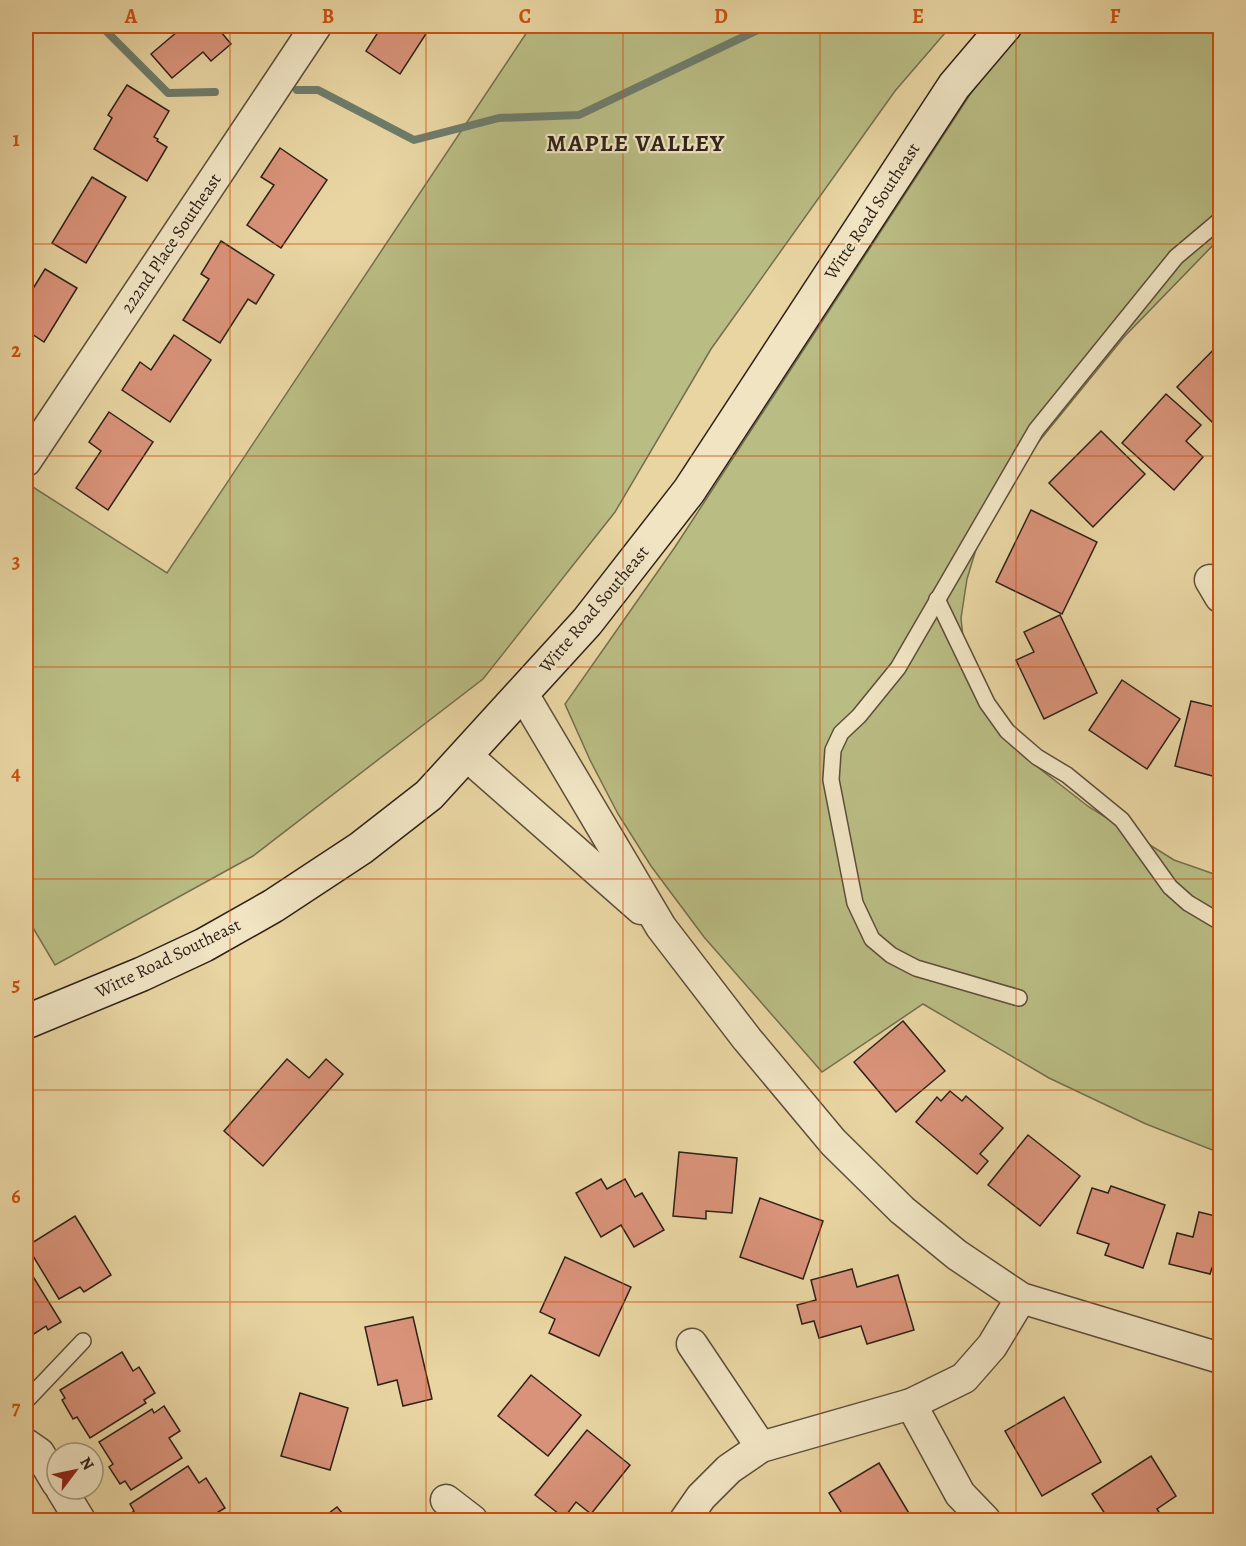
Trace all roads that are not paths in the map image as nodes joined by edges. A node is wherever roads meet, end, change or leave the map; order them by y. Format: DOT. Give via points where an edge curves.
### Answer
graph roads {
  1 [pos="316,26"];
  2 [pos="1005,26"];
  3 [pos="1221,220"];
  4 [pos="26,461"];
  5 [pos="937,599"];
  6 [pos="523,693"];
  7 [pos="466,755"];
  8 [pos="1221,922"];
  9 [pos="661,927"];
  10 [pos="1019,998"];
  11 [pos="26,1022"];
  12 [pos="1021,1298"];
  13 [pos="83,1341"];
  14 [pos="692,1344"];
  15 [pos="1221,1358"];
  16 [pos="26,1401"];
  17 [pos="910,1404"];
  18 [pos="26,1444"];
  19 [pos="761,1447"];
  20 [pos="45,1464"];
  21 [pos="446,1500"];
  22 [pos="68,1501"];
  23 [pos="80,1521"];
  24 [pos="472,1521"];
  25 [pos="685,1521"];
  26 [pos="985,1521"];
  1 -- 4 [label="street, 222nd Place Southeast"];
  2 -- 6 [label="street, Witte Road Southeast" via="954,86 689,491 587,622"];
  3 -- 5 [label="lane" via="1176,257 1036,429"];
  5 -- 8 [label="lane" via="987,703 1007,731 1122,820 1170,887 1188,903"];
  5 -- 10 [label="lane" via="898,668 841,733 833,750 831,780 855,903 872,939 891,955 916,968"];
  6 -- 7 [label="street, Witte Road Southeast"];
  6 -- 9 [label="street"];
  7 -- 9 [label="street"];
  7 -- 11 [label="street, Witte Road Southeast" via="420,801 361,848 273,906 194,950"];
  9 -- 12 [label="street" via="833,1142 902,1210 957,1255"];
  12 -- 15 [label="street"];
  12 -- 17 [label="street" via="992,1346 969,1374"];
  13 -- 16 [label="lane"];
  14 -- 19 [label="street"];
  17 -- 19 [label="street"];
  17 -- 26 [label="street" via="960,1494"];
  18 -- 20 [label="street"];
  19 -- 25 [label="street" via="729,1469 701,1497"];
  21 -- 24 [label="street"];
  22 -- 23 [label="street"];
}
